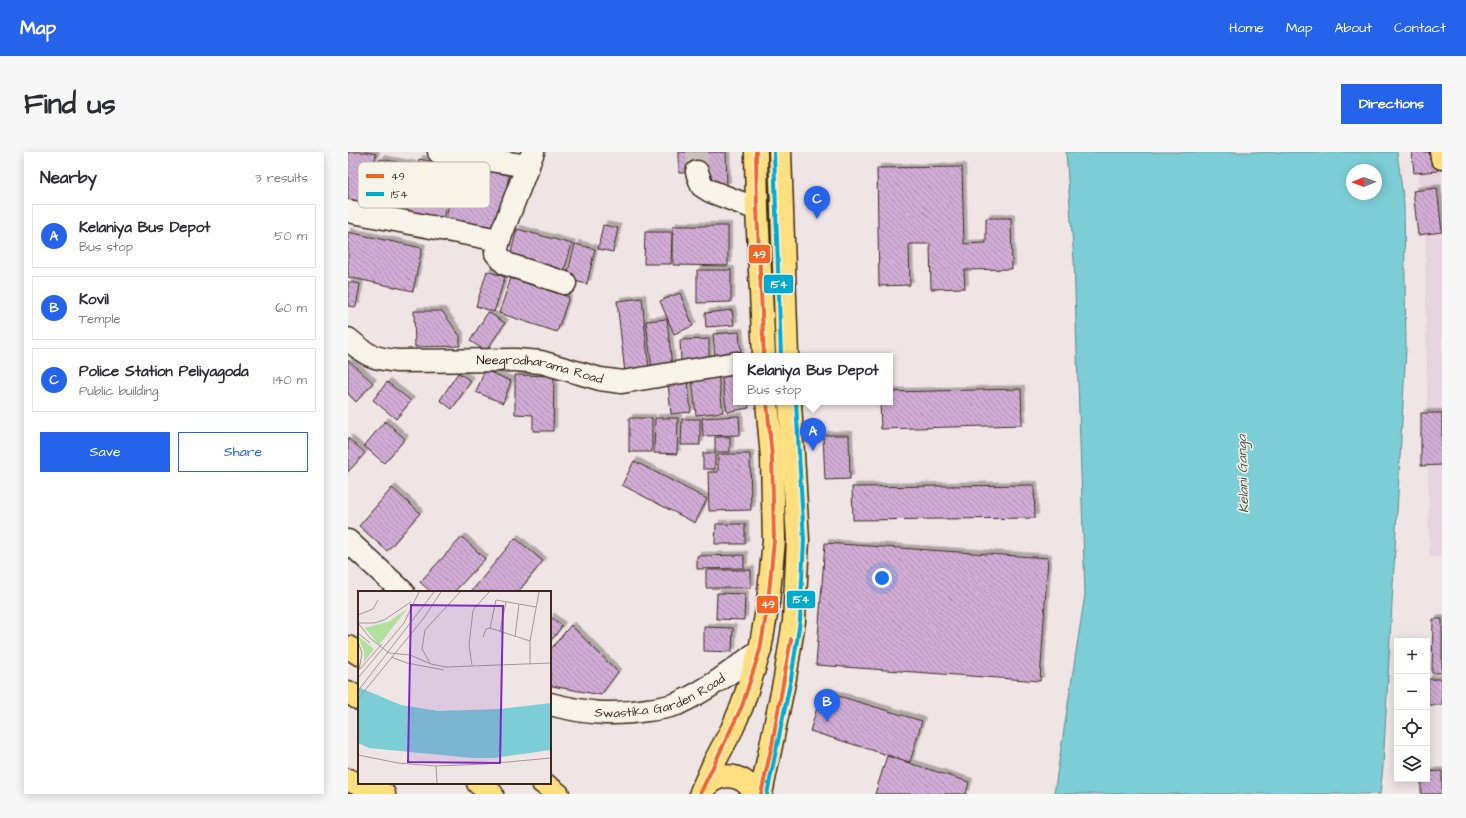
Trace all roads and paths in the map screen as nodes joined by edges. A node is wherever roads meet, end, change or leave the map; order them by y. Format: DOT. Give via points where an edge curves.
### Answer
graph roads {
  1 [pos="439,152"];
  2 [pos="756,152"];
  3 [pos="780,152"];
  4 [pos="1441,152"];
  5 [pos="1442,158"];
  6 [pos="531,159"];
  7 [pos="697,172"];
  8 [pos="757,209"];
  9 [pos="348,211"];
  10 [pos="498,240"];
  11 [pos="565,283"];
  12 [pos="348,339"];
  13 [pos="764,353"];
  14 [pos="787,353"];
  15 [pos="733,364"];
  16 [pos="767,405"];
  17 [pos="790,405"];
  18 [pos="348,541"];
  19 [pos="402,591"];
  20 [pos="348,647"];
  21 [pos="760,650"];
  22 [pos="358,653"];
  23 [pos="348,692"];
  24 [pos="358,698"];
  25 [pos="551,704"];
  26 [pos="348,780"];
  27 [pos="358,784"];
  28 [pos="358,784"];
  29 [pos="479,784"];
  30 [pos="544,784"];
  31 [pos="700,793"];
  32 [pos="384,794"];
  33 [pos="492,794"];
  34 [pos="558,794"];
  35 [pos="756,794"];
  36 [pos="761,794"];
  1 -- 6 [label="street"];
  2 -- 8 [label="main road"];
  3 -- 14 [label="main road"];
  4 -- 5 [label="main road"];
  6 -- 10 [label="street"];
  7 -- 8 [label="street" via="702,186 710,191"];
  8 -- 13 [label="main road"];
  9 -- 10 [label="street"];
  10 -- 11 [label="street" via="496,253 506,264"];
  12 -- 15 [label="street, Neegrodharama Road" via="365,353 378,359 541,362 600,379 622,382"];
  16 -- 21 [label="main road" via="772,458 774,540 768,603"];
  17 -- 36 [label="main road" via="798,540 794,621"];
  18 -- 19 [label="street"];
  20 -- 22 [label="main road"];
  21 -- 25 [label="street, Swastika Garden Road" via="727,676 676,704 629,713 604,714"];
  21 -- 31 [label="main road" via="742,706"];
  23 -- 24 [label="main road"];
  26 -- 27 [label="main road"];
  28 -- 32 [label="main road"];
  29 -- 33 [label="main road"];
  30 -- 34 [label="main road"];
  31 -- 35 [label="main road" via="716,778 731,776 746,782"];
}
